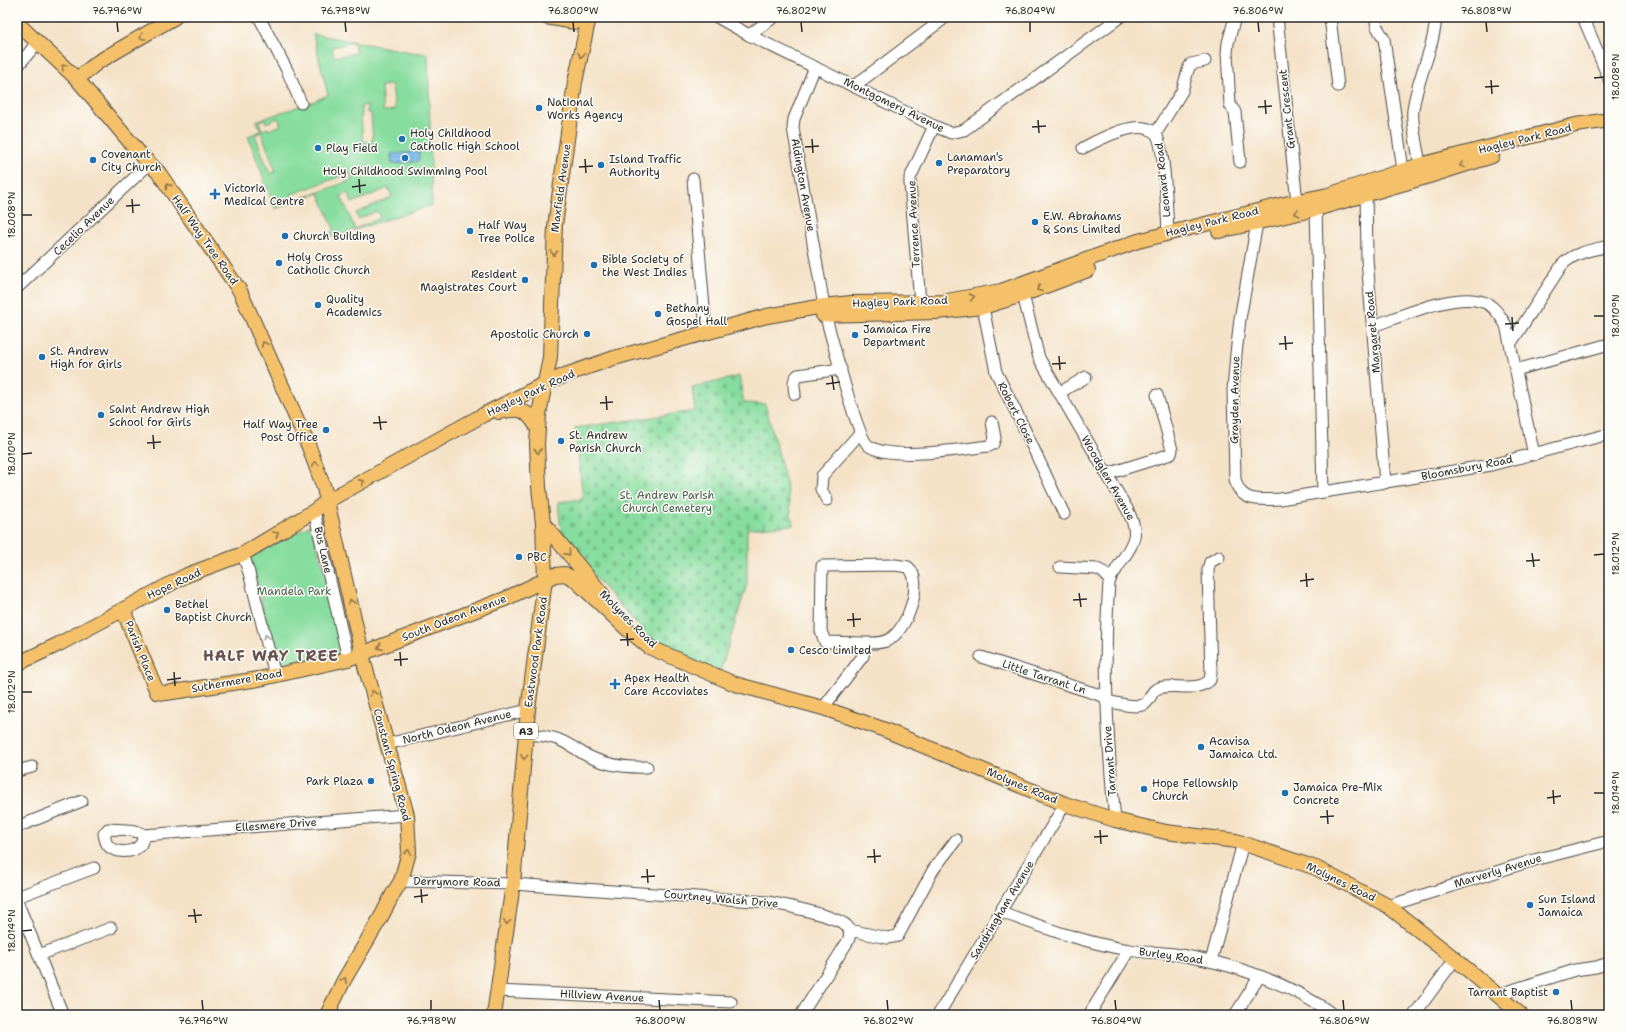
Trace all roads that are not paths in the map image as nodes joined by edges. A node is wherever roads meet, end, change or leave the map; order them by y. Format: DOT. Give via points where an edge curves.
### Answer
graph roads {
  1 [pos="175,17"];
  2 [pos="260,17"];
  3 [pos="546,17"];
  4 [pos="588,17"];
  5 [pos="717,17"];
  6 [pos="774,17"];
  7 [pos="946,17"];
  8 [pos="1120,17"];
  9 [pos="1235,17"];
  10 [pos="1278,17"];
  11 [pos="1330,17"];
  12 [pos="1375,17"];
  13 [pos="1436,17"];
  14 [pos="1583,17"];
  15 [pos="17,23"];
  16 [pos="749,35"];
  17 [pos="38,42"];
  18 [pos="1205,61"];
  19 [pos="17,67"];
  20 [pos="815,67"];
  21 [pos="77,79"];
  22 [pos="1609,79"];
  23 [pos="854,86"];
  24 [pos="1338,86"];
  25 [pos="301,103"];
  26 [pos="1609,120"];
  27 [pos="934,126"];
  28 [pos="1609,130"];
  29 [pos="1156,133"];
  30 [pos="1083,148"];
  31 [pos="1240,162"];
  32 [pos="150,164"];
  33 [pos="1420,165"];
  34 [pos="1403,170"];
  35 [pos="693,179"];
  36 [pos="1366,188"];
  37 [pos="1297,202"];
  38 [pos="1316,209"];
  39 [pos="1257,223"];
  40 [pos="1168,233"];
  41 [pos="1609,246"];
  42 [pos="17,288"];
  43 [pos="1021,290"];
  44 [pos="920,302"];
  45 [pos="983,307"];
  46 [pos="824,310"];
  47 [pos="1373,326"];
  48 [pos="706,332"];
  49 [pos="1511,343"];
  50 [pos="1609,344"];
  51 [pos="841,369"];
  52 [pos="1516,370"];
  53 [pos="1086,377"];
  54 [pos="543,389"];
  55 [pos="1059,393"];
  56 [pos="795,394"];
  57 [pos="1158,395"];
  58 [pos="483,415"];
  59 [pos="992,422"];
  60 [pos="538,429"];
  61 [pos="860,432"];
  62 [pos="1609,434"];
  63 [pos="1534,455"];
  64 [pos="1107,474"];
  65 [pos="1385,482"];
  66 [pos="1324,492"];
  67 [pos="827,500"];
  68 [pos="327,501"];
  69 [pos="314,511"];
  70 [pos="1064,514"];
  71 [pos="543,523"];
  72 [pos="243,554"];
  73 [pos="1219,557"];
  74 [pos="1060,567"];
  75 [pos="545,580"];
  76 [pos="1110,580"];
  77 [pos="123,610"];
  78 [pos="864,643"];
  79 [pos="660,651"];
  80 [pos="362,654"];
  81 [pos="982,657"];
  82 [pos="348,659"];
  83 [pos="17,664"];
  84 [pos="275,675"];
  85 [pos="157,692"];
  86 [pos="1106,699"];
  87 [pos="823,708"];
  88 [pos="528,710"];
  89 [pos="526,733"];
  90 [pos="387,744"];
  91 [pos="32,767"];
  92 [pos="647,767"];
  93 [pos="17,771"];
  94 [pos="82,801"];
  95 [pos="1066,804"];
  96 [pos="407,815"];
  97 [pos="1115,820"];
  98 [pos="17,827"];
  99 [pos="144,835"];
  100 [pos="956,840"];
  101 [pos="1609,841"];
  102 [pos="1243,843"];
  103 [pos="94,868"];
  104 [pos="401,881"];
  105 [pos="513,884"];
  106 [pos="17,897"];
  107 [pos="17,901"];
  108 [pos="1388,906"];
  109 [pos="1001,912"];
  110 [pos="111,928"];
  111 [pos="849,930"];
  112 [pos="1129,950"];
  113 [pos="39,954"];
  114 [pos="1455,959"];
  115 [pos="1211,961"];
  116 [pos="1609,963"];
  117 [pos="1259,977"];
  118 [pos="497,991"];
  119 [pos="1497,995"];
  120 [pos="731,1002"];
  121 [pos="63,1015"];
  122 [pos="327,1015"];
  123 [pos="494,1015"];
  124 [pos="800,1015"];
  125 [pos="938,1015"];
  126 [pos="1089,1015"];
  127 [pos="1235,1015"];
  128 [pos="1334,1015"];
  129 [pos="1414,1015"];
  130 [pos="1521,1015"];
  1 -- 21 [label="main road, one-way" via="98,62"];
  2 -- 25 [label="street"];
  3 -- 4 [label="main road" via="575,22"];
  4 -- 54 [label="main road, Maxfield Avenue, one-way" via="575,82 556,215 550,357"];
  5 -- 16 [label="street, Montgomery Avenue"];
  6 -- 16 [label="street"];
  7 -- 23 [label="street"];
  8 -- 27 [label="street, Montgomery Avenue" via="964,130 951,132"];
  9 -- 31 [label="street" via="1227,52 1230,105 1235,112"];
  10 -- 37 [label="street, Grant Crescent"];
  11 -- 24 [label="street"];
  12 -- 34 [label="street" via="1377,28 1384,39"];
  13 -- 33 [label="street" via="1413,112"];
  14 -- 22 [label="street"];
  15 -- 17 [label="main road, Half Way Tree Road"];
  16 -- 20 [label="street, Montgomery Avenue"];
  17 -- 19 [label="street"];
  21 -- 17 [label="main road, Half Way Tree Road, one-way"];
  18 -- 29 [label="street" via="1189,67 1182,91"];
  20 -- 23 [label="street, Montgomery Avenue"];
  20 -- 46 [label="street, Aldington Avenue" via="794,119 793,128"];
  21 -- 32 [label="main road, Half Way Tree Road"];
  23 -- 27 [label="street, Montgomery Avenue"];
  26 -- 33 [label="main road, Hagley Park Road"];
  27 -- 44 [label="street, Terrence Avenue" via="910,178"];
  28 -- 36 [label="main road, Hagley Park Road, one-way" via="1531,146"];
  29 -- 30 [label="street, Leonard Road" via="1141,128 1120,131 1108,134"];
  29 -- 40 [label="street, Leonard Road" via="1161,147"];
  32 -- 42 [label="street, Cecelio Avenue"];
  68 -- 32 [label="main road, Half Way Tree Road, one-way" via="309,447 240,291"];
  33 -- 34 [label="main road, Hagley Park Road"];
  34 -- 36 [label="main road, Hagley Park Road"];
  35 -- 48 [label="street"];
  36 -- 37 [label="main road, Hagley Park Road"];
  36 -- 38 [label="main road, Hagley Park Road"];
  36 -- 47 [label="street, Margaret Road" via="1367,259"];
  37 -- 40 [label="main road, Hagley Park Road"];
  38 -- 39 [label="main road, Hagley Park Road, one-way"];
  38 -- 66 [label="street"];
  39 -- 43 [label="main road, Hagley Park Road, one-way" via="1139,250"];
  39 -- 66 [label="street, Grayden Avenue" via="1240,319 1233,390 1234,468 1237,488 1242,495 1262,500"];
  40 -- 43 [label="main road, Hagley Park Road" via="1138,241"];
  41 -- 49 [label="street" via="1567,260"];
  44 -- 43 [label="main road, Hagley Park Road, one-way" via="942,302 1001,291"];
  43 -- 45 [label="main road, Hagley Park Road"];
  43 -- 55 [label="street, Woodglen Avenue" via="1039,358"];
  44 -- 46 [label="main road, Hagley Park Road" via="851,303"];
  45 -- 46 [label="main road, Hagley Park Road" via="937,312"];
  45 -- 70 [label="street, Robert Close" via="996,372"];
  46 -- 48 [label="main road, Hagley Park Road" via="767,316"];
  46 -- 51 [label="street, Aldington Avenue"];
  46 -- 54 [label="main road, Hagley Park Road" via="655,354"];
  47 -- 49 [label="street" via="1440,303 1468,299 1484,302 1496,310 1506,325"];
  47 -- 65 [label="street, Margaret Road"];
  48 -- 54 [label="main road, Hagley Park Road" via="568,374"];
  49 -- 52 [label="street"];
  50 -- 52 [label="street"];
  51 -- 56 [label="street" via="798,375 794,381"];
  51 -- 61 [label="street, Aldington Avenue"];
  52 -- 63 [label="street"];
  53 -- 55 [label="street"];
  54 -- 58 [label="main road, Hagley Park Road"];
  54 -- 60 [label="main road, Eastwood Park Road / A3"];
  55 -- 64 [label="street, Woodglen Avenue"];
  57 -- 64 [label="street" via="1171,454"];
  58 -- 60 [label="main road" via="522,410 532,418"];
  68 -- 58 [label="main road, Hagley Park Road, one-way"];
  59 -- 61 [label="street" via="995,438 989,446 937,452 902,453 875,449 865,443"];
  60 -- 71 [label="main road, Eastwood Park Road / A3, one-way" via="539,487"];
  61 -- 67 [label="street" via="822,476 821,489"];
  62 -- 63 [label="street, Bloomsbury Road"];
  63 -- 65 [label="street, Bloomsbury Road" via="1491,465"];
  64 -- 76 [label="street, Woodglen Avenue" via="1133,519 1136,532"];
  65 -- 66 [label="street, Bloomsbury Road"];
  68 -- 69 [label="main road, Hope Road"];
  80 -- 68 [label="main road, Constant Spring Road, one-way"];
  72 -- 69 [label="main road, Hope Road, one-way"];
  69 -- 82 [label="street, Bus Lane"];
  71 -- 75 [label="main road, Eastwood Park Road / A3"];
  71 -- 79 [label="main road, Molynes Road, one-way" via="610,603"];
  72 -- 77 [label="main road, Hope Road" via="187,575"];
  84 -- 72 [label="street, one-way"];
  73 -- 86 [label="street, Little Tarrant Ln" via="1208,566 1210,680 1195,687 1159,688 1141,705"];
  74 -- 76 [label="street" via="1098,569"];
  75 -- 79 [label="main road, South Odeon Avenue" via="560,574 570,576 649,647"];
  75 -- 80 [label="main road, South Odeon Avenue, one-way" via="505,599"];
  75 -- 88 [label="main road, Eastwood Park Road / A3"];
  76 -- 86 [label="street, Woodglen Avenue"];
  77 -- 83 [label="main road, Hope Road"];
  77 -- 85 [label="main road, Parish Place"];
  78 -- 78 [label="street" via="888,641 903,627 914,589 914,575 908,567 822,566 822,637 831,643"];
  78 -- 87 [label="street" via="863,656"];
  79 -- 87 [label="main road, Molynes Road" via="735,684"];
  80 -- 82 [label="main road, Suthermere Road"];
  90 -- 80 [label="main road, Constant Spring Road, one-way"];
  81 -- 86 [label="street, Little Tarrant Ln"];
  82 -- 84 [label="main road, Suthermere Road"];
  84 -- 85 [label="main road, Suthermere Road" via="166,693"];
  86 -- 97 [label="street, Tarrant Drive"];
  87 -- 95 [label="main road, Molynes Road" via="880,728"];
  88 -- 89 [label="main road, Eastwood Park Road / A3"];
  88 -- 90 [label="street, North Odeon Avenue"];
  89 -- 92 [label="street" via="556,739 614,766"];
  89 -- 105 [label="main road, Eastwood Park Road / A3, one-way"];
  90 -- 96 [label="main road, Constant Spring Road"];
  91 -- 93 [label="street"];
  94 -- 98 [label="street"];
  95 -- 97 [label="main road, Molynes Road"];
  95 -- 109 [label="street, Sandringham Avenue"];
  96 -- 99 [label="street, Ellesmere Drive"];
  104 -- 96 [label="main road, Constant Spring Road, one-way" via="409,852"];
  97 -- 102 [label="main road, Molynes Road" via="1166,832"];
  100 -- 111 [label="street" via="932,870 898,936 887,938"];
  101 -- 108 [label="street, Marverly Avenue" via="1527,862"];
  102 -- 108 [label="main road, Molynes Road" via="1316,868"];
  102 -- 115 [label="street"];
  103 -- 106 [label="street"];
  104 -- 105 [label="street, Derrymore Road"];
  122 -- 104 [label="main road, Constant Spring Road, one-way" via="344,980"];
  105 -- 111 [label="street, Courtney Walsh Drive" via="768,902 813,912 845,924"];
  105 -- 118 [label="main road, Eastwood Park Road / A3, one-way"];
  107 -- 113 [label="street"];
  108 -- 114 [label="main road, Molynes Road"];
  109 -- 112 [label="street, Burley Road" via="1052,930"];
  109 -- 125 [label="street, Sandringham Avenue"];
  110 -- 113 [label="street"];
  111 -- 124 [label="street" via="848,941"];
  112 -- 115 [label="street, Burley Road" via="1174,954"];
  112 -- 126 [label="street"];
  113 -- 121 [label="street"];
  114 -- 119 [label="main road, Molynes Road"];
  114 -- 129 [label="street"];
  115 -- 117 [label="street, Burley Road"];
  116 -- 119 [label="street" via="1575,970"];
  117 -- 127 [label="street"];
  117 -- 128 [label="street, Burley Road" via="1282,986"];
  118 -- 120 [label="street, Hillview Avenue"];
  118 -- 123 [label="main road, Eastwood Park Road / A3"];
  119 -- 130 [label="main road, Molynes Road"];
}
